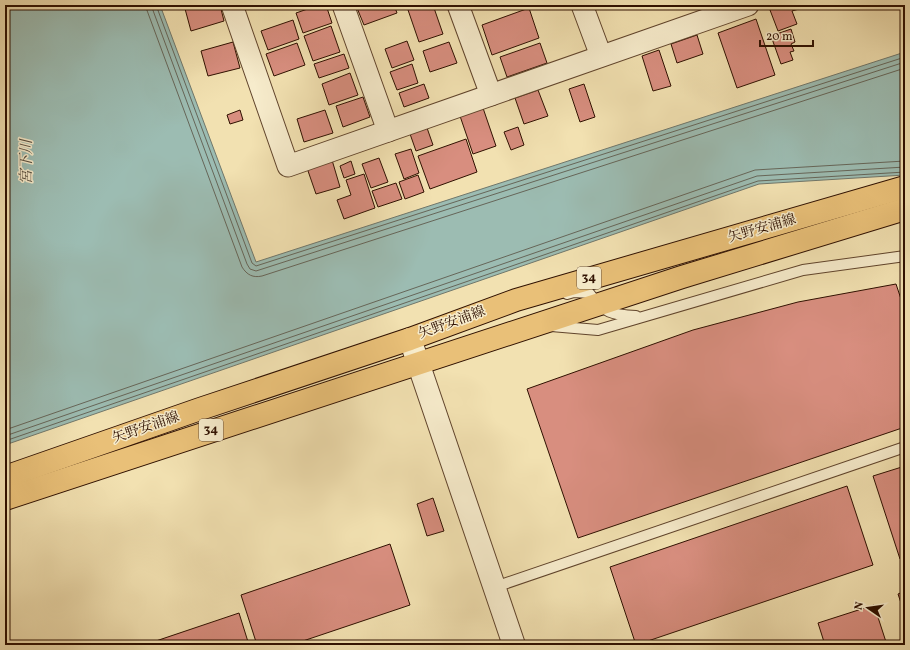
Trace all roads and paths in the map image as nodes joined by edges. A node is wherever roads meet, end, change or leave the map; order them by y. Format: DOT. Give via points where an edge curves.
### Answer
graph roads {
  1 [pos="232,5"];
  2 [pos="343,5"];
  3 [pos="458,5"];
  4 [pos="582,5"];
  5 [pos="748,5"];
  6 [pos="600,56"];
  7 [pos="491,95"];
  8 [pos="388,131"];
  9 [pos="905,186"];
  10 [pos="905,210"];
  11 [pos="905,256"];
  12 [pos="516,300"];
  13 [pos="597,304"];
  14 [pos="646,316"];
  15 [pos="533,325"];
  16 [pos="410,339"];
  17 [pos="418,362"];
  18 [pos="905,447"];
  19 [pos="5,477"];
  20 [pos="5,499"];
  21 [pos="495,588"];
  22 [pos="514,645"];
  1 -- 8 [label="street" via="288,166"];
  2 -- 8 [label="street"];
  3 -- 7 [label="street"];
  4 -- 6 [label="street"];
  5 -- 6 [label="street"];
  6 -- 7 [label="street"];
  7 -- 8 [label="street"];
  9 -- 12 [label="main road, 矢野安浦線 / 34"];
  10 -- 13 [label="main road, 矢野安浦線 / 34"];
  11 -- 14 [label="lane" via="803,270"];
  12 -- 13 [label="lane" via="544,300 574,292 589,293"];
  12 -- 16 [label="main road, 矢野安浦線 / 34"];
  13 -- 14 [label="lane" via="615,315"];
  13 -- 15 [label="main road, 矢野安浦線 / 34"];
  14 -- 15 [label="lane" via="598,330"];
  15 -- 17 [label="main road, 矢野安浦線 / 34"];
  16 -- 17 [label="street"];
  16 -- 19 [label="main road, 矢野安浦線 / 34"];
  17 -- 20 [label="main road, 矢野安浦線 / 34"];
  17 -- 21 [label="street"];
  18 -- 21 [label="lane"];
  21 -- 22 [label="street"];
}
